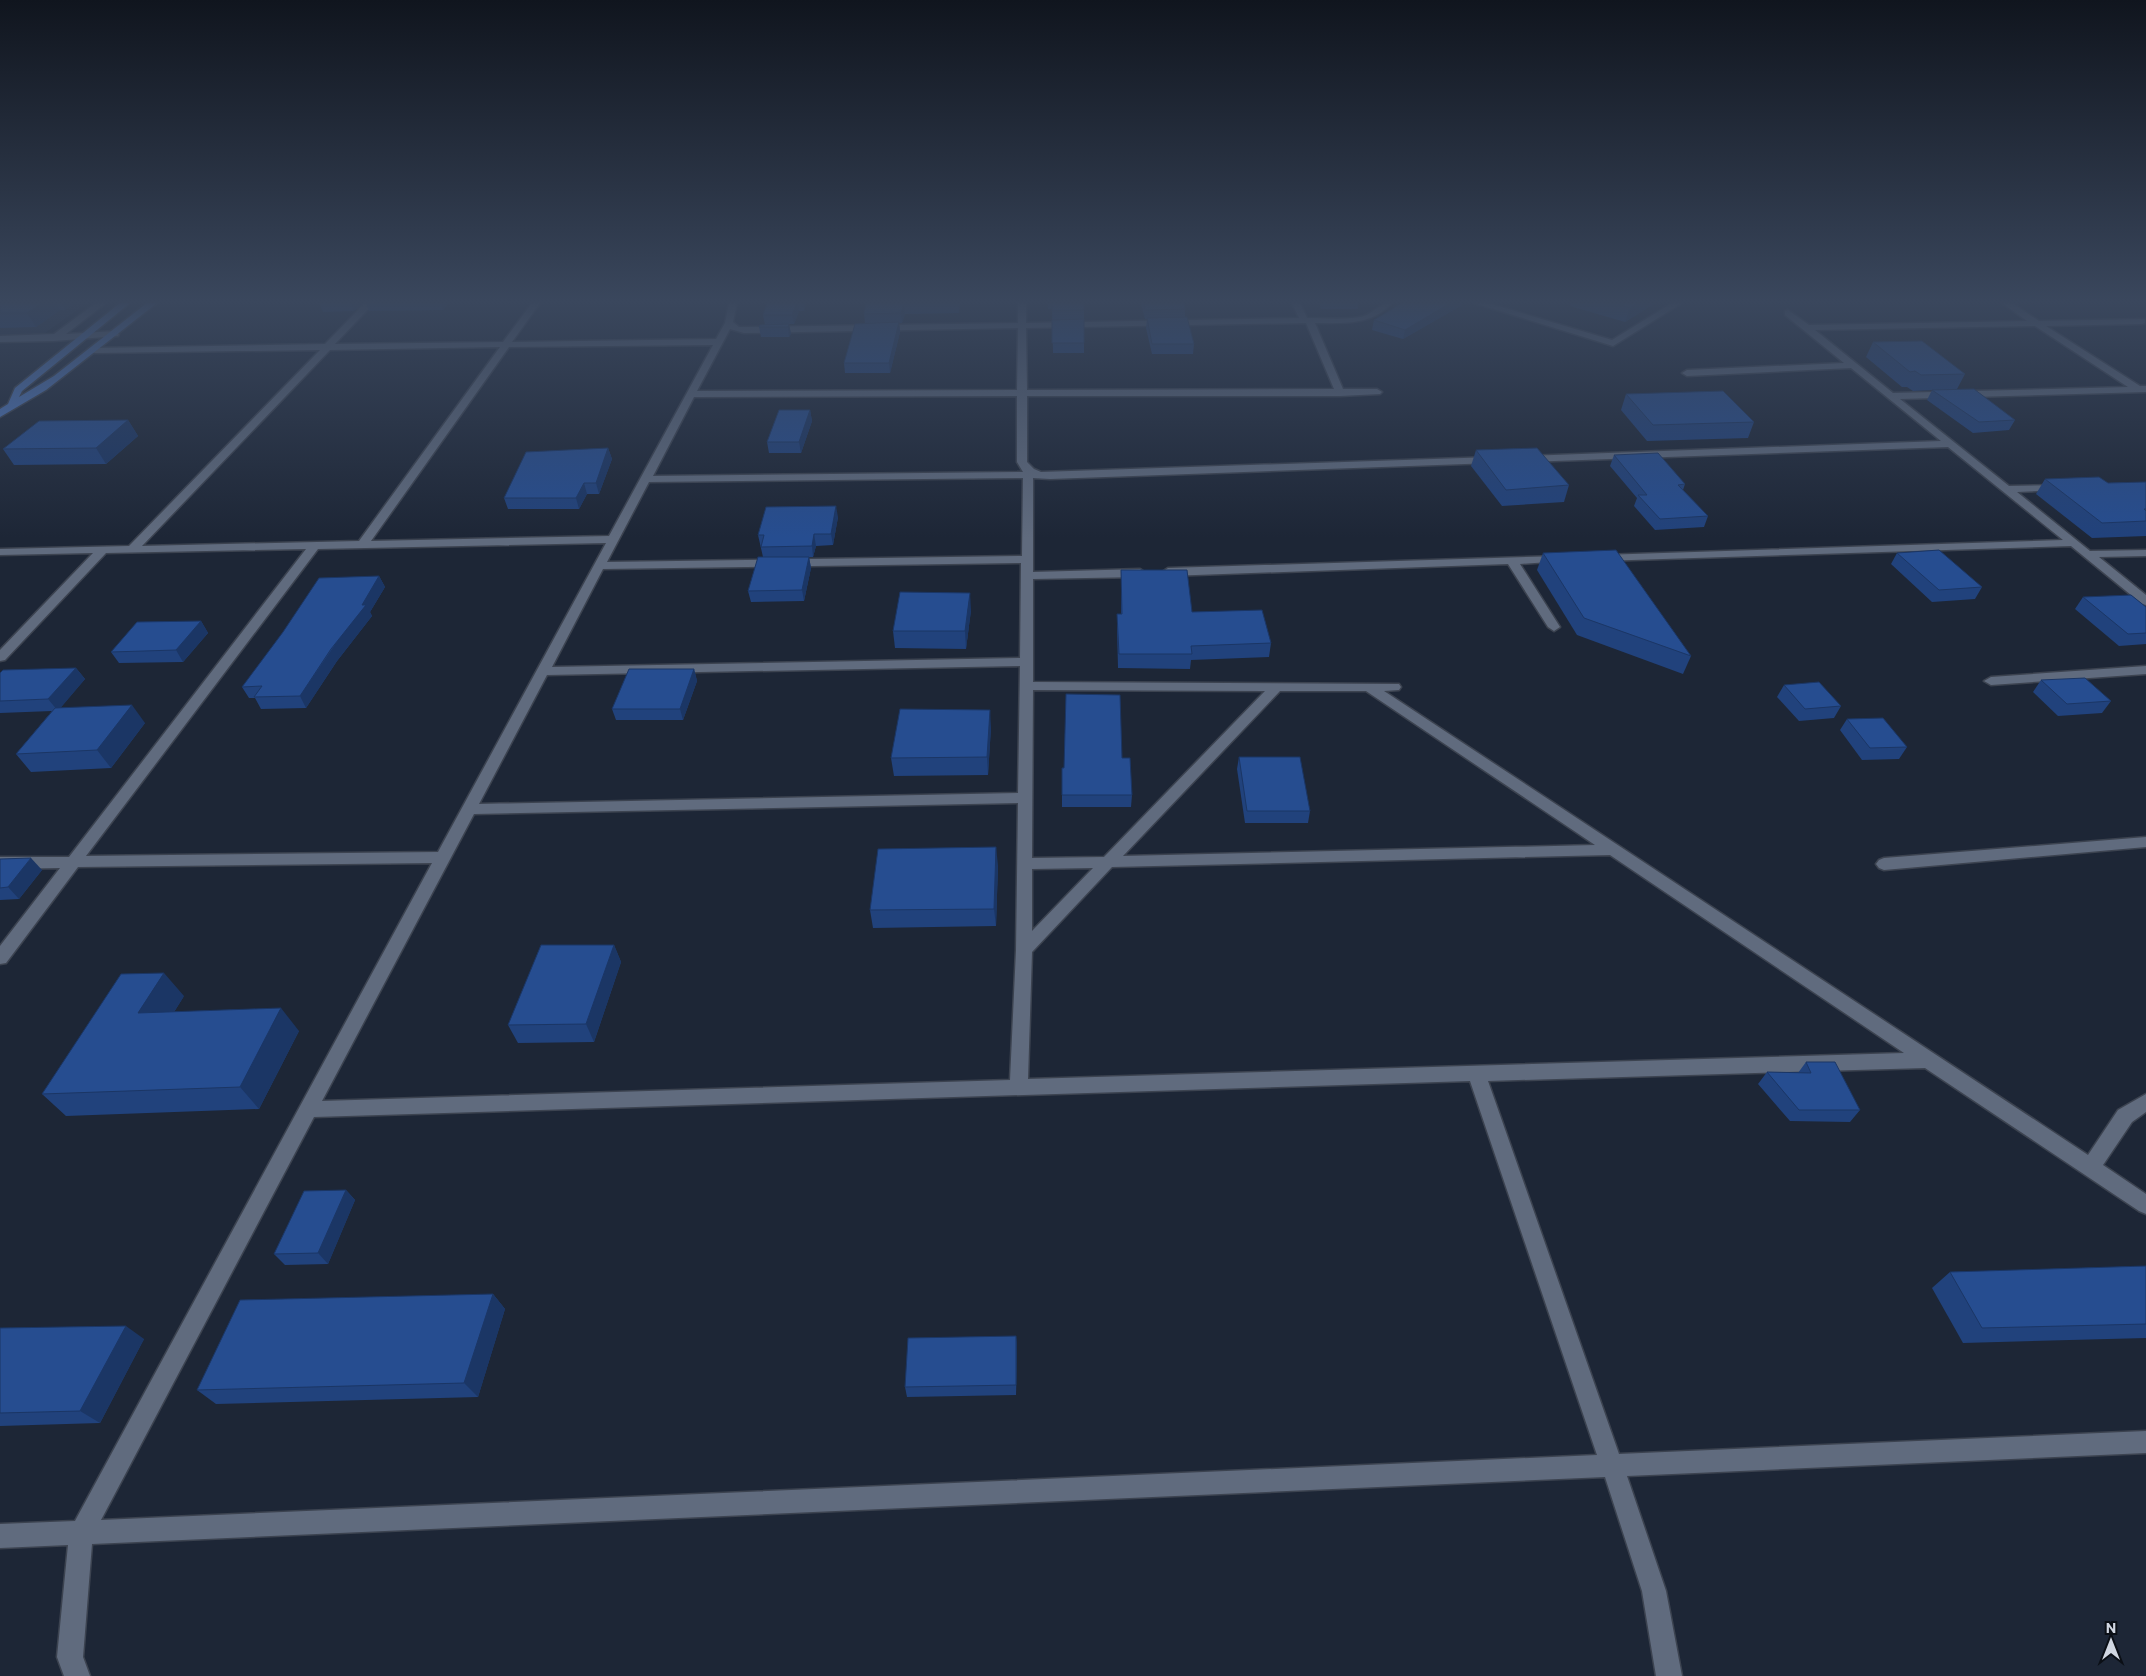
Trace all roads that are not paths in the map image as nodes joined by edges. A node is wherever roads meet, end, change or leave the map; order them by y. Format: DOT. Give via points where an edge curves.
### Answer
graph roads {
  1 [pos="29,381"];
  2 [pos="51,381"];
  3 [pos="295,381"];
  4 [pos="479,381"];
  5 [pos="697,381"];
  6 [pos="1022,381"];
  7 [pos="1335,381"];
  8 [pos="1873,381"];
  9 [pos="2128,381"];
  10 [pos="2143,391"];
  11 [pos="1377,392"];
  12 [pos="1340,393"];
  13 [pos="690,394"];
  14 [pos="1022,394"];
  15 [pos="1891,396"];
  16 [pos="12,405"];
  17 [pos="0,414"];
  18 [pos="1950,444"];
  19 [pos="1030,474"];
  20 [pos="645,479"];
  21 [pos="2066,487"];
  22 [pos="2006,489"];
  23 [pos="613,539"];
  24 [pos="2074,543"];
  25 [pos="363,544"];
  26 [pos="315,545"];
  27 [pos="132,549"];
  28 [pos="103,550"];
  29 [pos="0,552"];
  30 [pos="2146,552"];
  31 [pos="2087,554"];
  32 [pos="1591,558"];
  33 [pos="1027,559"];
  34 [pos="1571,559"];
  35 [pos="1512,561"];
  36 [pos="599,566"];
  37 [pos="1027,576"];
  38 [pos="2146,602"];
  39 [pos="1554,627"];
  40 [pos="0,656"];
  41 [pos="1026,662"];
  42 [pos="2146,670"];
  43 [pos="542,671"];
  44 [pos="1991,681"];
  45 [pos="1026,686"];
  46 [pos="1277,686"];
  47 [pos="1369,686"];
  48 [pos="1394,686"];
  49 [pos="1025,798"];
  50 [pos="468,809"];
  51 [pos="2146,842"];
  52 [pos="1614,850"];
  53 [pos="443,857"];
  54 [pos="72,862"];
  55 [pos="1108,863"];
  56 [pos="0,864"];
  57 [pos="1025,864"];
  58 [pos="1884,864"];
  59 [pos="1024,950"];
  60 [pos="0,958"];
  61 [pos="1929,1060"];
  62 [pos="1476,1073"];
  63 [pos="1019,1087"];
  64 [pos="2146,1102"];
  65 [pos="308,1109"];
  66 [pos="2090,1168"];
  67 [pos="2146,1205"];
  68 [pos="2145,1443"];
  69 [pos="1611,1466"];
  70 [pos="81,1533"];
  71 [pos="0,1536"];
  72 [pos="77,1676"];
  73 [pos="1669,1676"];
  1 -- 16 [label="main road" via="18,390"];
  2 -- 16 [label="main road"];
  3 -- 27 [label="street"];
  4 -- 25 [label="street"];
  5 -- 13 [label="street"];
  6 -- 14 [label="street"];
  7 -- 12 [label="street"];
  8 -- 15 [label="street"];
  9 -- 10 [label="street"];
  10 -- 15 [label="street"];
  11 -- 12 [label="street"];
  12 -- 14 [label="street"];
  13 -- 14 [label="street"];
  13 -- 20 [label="street"];
  14 -- 19 [label="street" via="1022,462"];
  15 -- 18 [label="street"];
  16 -- 17 [label="main road"];
  18 -- 19 [label="street" via="1050,476"];
  18 -- 22 [label="street"];
  19 -- 20 [label="street"];
  19 -- 33 [label="street"];
  20 -- 23 [label="street"];
  21 -- 22 [label="street"];
  22 -- 24 [label="street"];
  23 -- 25 [label="street"];
  23 -- 36 [label="street"];
  24 -- 31 [label="street"];
  24 -- 32 [label="street"];
  25 -- 26 [label="street"];
  26 -- 27 [label="street"];
  26 -- 54 [label="street"];
  27 -- 28 [label="street"];
  28 -- 29 [label="street"];
  28 -- 40 [label="street"];
  30 -- 31 [label="street"];
  31 -- 38 [label="street"];
  33 -- 36 [label="street"];
  33 -- 37 [label="street"];
  34 -- 35 [label="street"];
  35 -- 37 [label="street"];
  35 -- 39 [label="street"];
  36 -- 43 [label="street"];
  37 -- 41 [label="street"];
  41 -- 43 [label="street"];
  41 -- 45 [label="street"];
  42 -- 44 [label="street"];
  43 -- 50 [label="street"];
  45 -- 46 [label="street"];
  45 -- 49 [label="street"];
  46 -- 47 [label="street"];
  46 -- 55 [label="street"];
  47 -- 48 [label="street"];
  47 -- 52 [label="street"];
  49 -- 50 [label="street"];
  49 -- 57 [label="street"];
  50 -- 53 [label="street"];
  51 -- 58 [label="street"];
  52 -- 55 [label="street"];
  52 -- 61 [label="street"];
  53 -- 54 [label="street"];
  53 -- 65 [label="street"];
  54 -- 56 [label="street"];
  54 -- 60 [label="street"];
  55 -- 57 [label="street"];
  55 -- 59 [label="street"];
  57 -- 59 [label="street"];
  59 -- 63 [label="street"];
  61 -- 62 [label="street"];
  61 -- 66 [label="street"];
  62 -- 63 [label="street"];
  62 -- 69 [label="street"];
  63 -- 65 [label="street"];
  64 -- 66 [label="street" via="2126,1116"];
  65 -- 70 [label="street"];
  66 -- 67 [label="street"];
  68 -- 69 [label="street"];
  69 -- 70 [label="street"];
  69 -- 73 [label="street" via="1651,1583"];
  70 -- 71 [label="street"];
  70 -- 72 [label="street" via="70,1657"];
}
